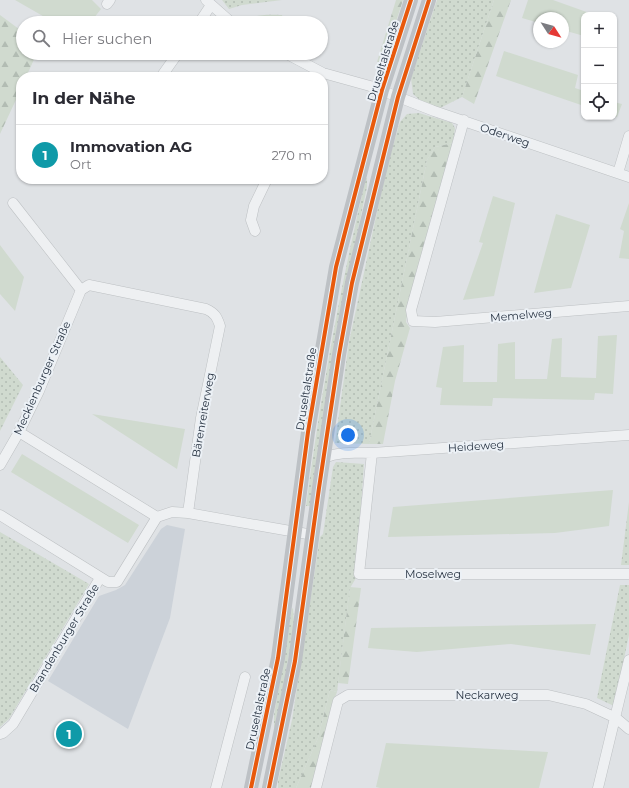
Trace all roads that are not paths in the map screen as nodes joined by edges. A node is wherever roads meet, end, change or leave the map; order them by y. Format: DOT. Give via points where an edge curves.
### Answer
graph roads {
  1 [pos="411,0"];
  2 [pos="429,0"];
  3 [pos="208,3"];
  4 [pos="202,16"];
  5 [pos="224,16"];
  6 [pos="173,60"];
  7 [pos="297,60"];
  8 [pos="165,72"];
  9 [pos="317,72"];
  10 [pos="328,76"];
  11 [pos="382,90"];
  12 [pos="398,97"];
  13 [pos="464,120"];
  14 [pos="629,136"];
  15 [pos="618,173"];
  16 [pos="629,177"];
  17 [pos="265,184"];
  18 [pos="13,203"];
  19 [pos="255,231"];
  20 [pos="81,290"];
  21 [pos="629,306"];
  22 [pos="20,432"];
  23 [pos="629,435"];
  24 [pos="372,453"];
  25 [pos="324,458"];
  26 [pos="0,465"];
  27 [pos="188,513"];
  28 [pos="0,515"];
  29 [pos="157,516"];
  30 [pos="295,532"];
  31 [pos="313,535"];
  32 [pos="629,574"];
  33 [pos="100,578"];
  34 [pos="629,660"];
  35 [pos="245,677"];
  36 [pos="616,718"];
  37 [pos="629,729"];
  38 [pos="0,734"];
  39 [pos="216,788"];
  40 [pos="251,788"];
  41 [pos="269,788"];
  42 [pos="316,788"];
  43 [pos="598,788"];
  1 -- 11 [label="main road, Druseltalstraße"];
  2 -- 12 [label="main road"];
  3 -- 4 [label="street"];
  3 -- 5 [label="street"];
  6 -- 8 [label="street"];
  7 -- 9 [label="street, Oderweg"];
  10 -- 11 [label="street, Oderweg"];
  11 -- 12 [label="street, Oderweg"];
  11 -- 30 [label="main road, Druseltalstraße" via="336,267 308,432"];
  12 -- 13 [label="street, Oderweg"];
  12 -- 25 [label="main road" via="352,283"];
  13 -- 15 [label="street, Oderweg"];
  13 -- 21 [label="street, Memelweg" via="411,310 413,320 435,322"];
  14 -- 15 [label="street"];
  15 -- 16 [label="street, Oderweg"];
  17 -- 19 [label="street" via="254,206 251,220"];
  18 -- 20 [label="street"];
  20 -- 22 [label="street, Mecklenburger Straße"];
  20 -- 27 [label="street, Bärenreiterweg" via="89,285 206,309 218,318 220,326 201,418"];
  22 -- 26 [label="street, Mecklenburger Straße"];
  22 -- 29 [label="street"];
  23 -- 24 [label="street, Heideweg"];
  24 -- 25 [label="street, Heideweg" via="344,452"];
  24 -- 32 [label="street, Moselweg" via="359,574"];
  25 -- 31 [label="main road"];
  27 -- 29 [label="street" via="172,512"];
  27 -- 30 [label="street"];
  28 -- 33 [label="street"];
  29 -- 33 [label="street, Brandenburger Straße" via="117,582 108,582"];
  30 -- 31 [label="street"];
  30 -- 40 [label="main road, Druseltalstraße" via="278,658"];
  31 -- 41 [label="main road" via="295,661"];
  33 -- 38 [label="street, Brandenburger Straße" via="13,724"];
  34 -- 36 [label="street"];
  35 -- 39 [label="street, Druseltalstraße"];
  36 -- 37 [label="street, Neckarweg"];
  36 -- 42 [label="street, Neckarweg" via="586,704 548,695 348,695 338,701"];
  36 -- 43 [label="street"];
}
